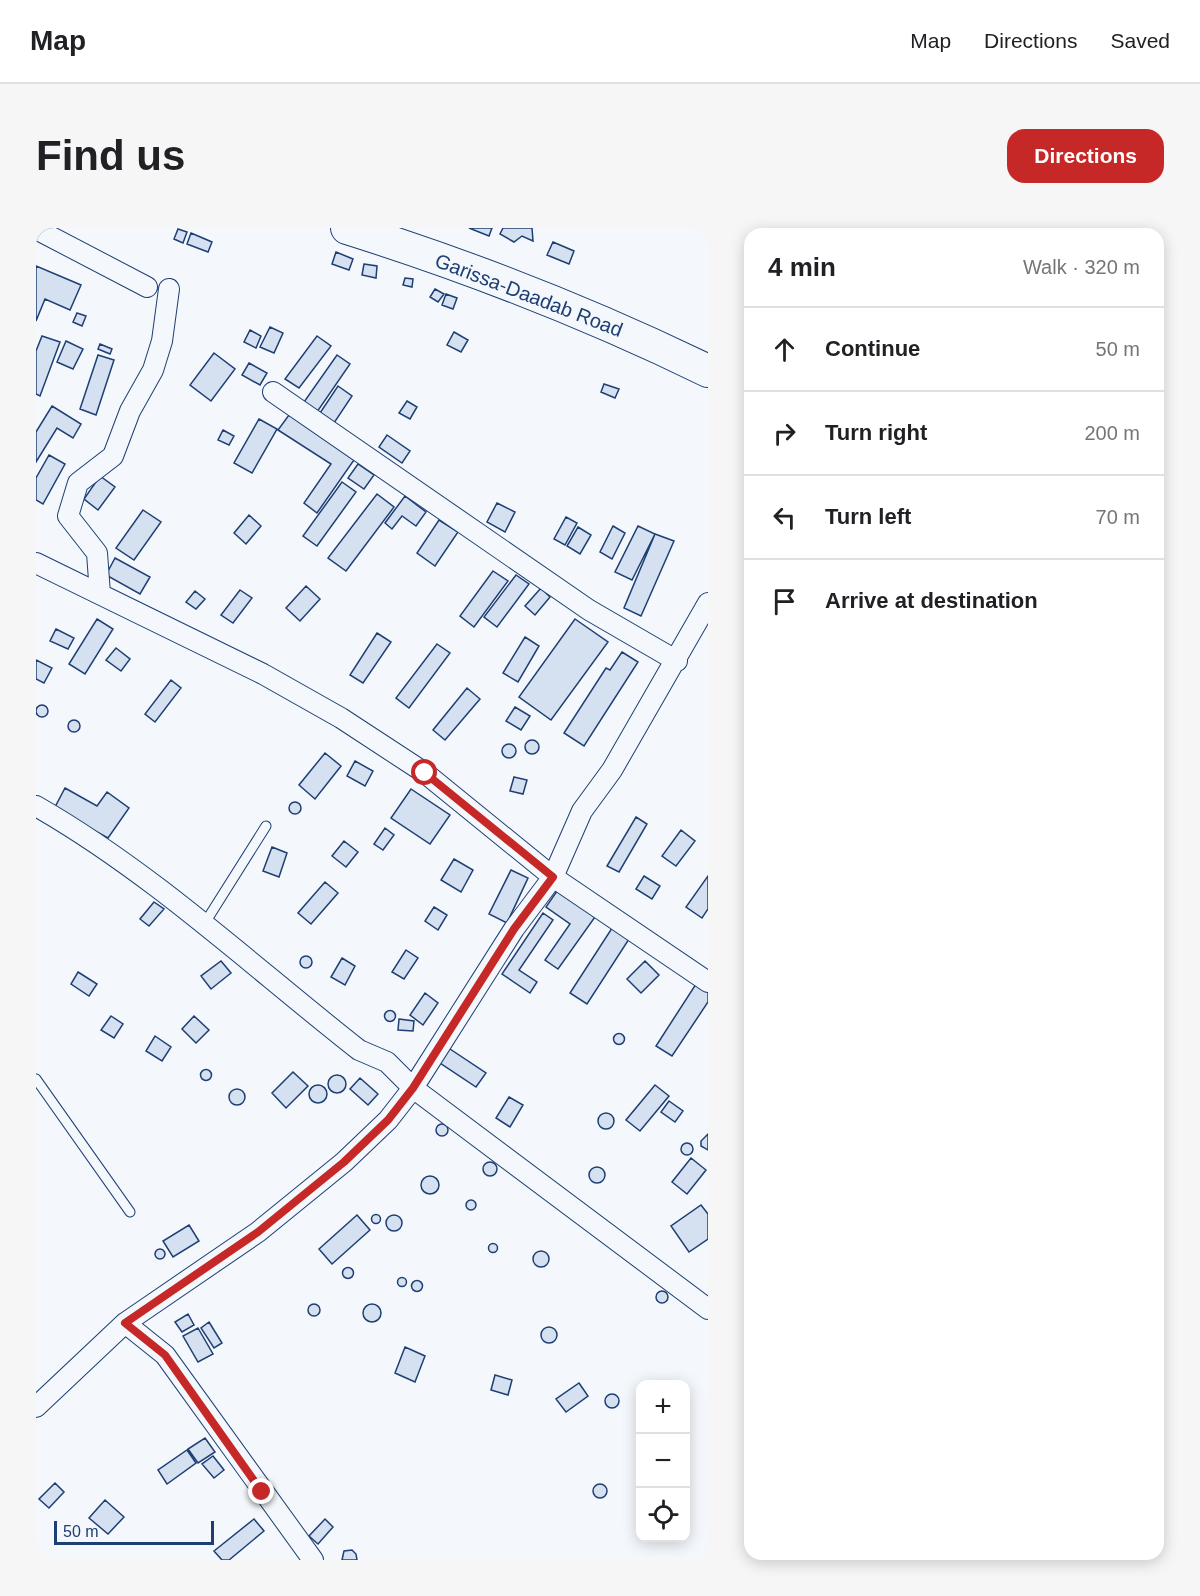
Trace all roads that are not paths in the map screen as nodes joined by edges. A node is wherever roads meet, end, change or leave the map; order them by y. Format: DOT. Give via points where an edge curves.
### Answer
graph roads {
  1 [pos="36,229"];
  2 [pos="351,229"];
  3 [pos="147,287"];
  4 [pos="169,290"];
  5 [pos="708,372"];
  6 [pos="273,392"];
  7 [pos="36,563"];
  8 [pos="100,594"];
  9 [pos="708,603"];
  10 [pos="677,661"];
  11 [pos="36,806"];
  12 [pos="266,826"];
  13 [pos="553,877"];
  14 [pos="203,926"];
  15 [pos="708,982"];
  16 [pos="36,1079"];
  17 [pos="413,1088"];
  18 [pos="130,1212"];
  19 [pos="708,1309"];
  20 [pos="125,1323"];
  21 [pos="36,1407"];
  22 [pos="313,1560"];
  1 -- 3 [label="street"];
  2 -- 5 [label="highway, Garissa-Daadab Road" via="503,281 644,340"];
  4 -- 8 [label="street" via="162,341 153,370 130,411 113,456 78,483 68,516 96,553"];
  6 -- 10 [label="street" via="589,610"];
  7 -- 8 [label="street"];
  8 -- 13 [label="street" via="341,718 425,773"];
  9 -- 10 [label="street"];
  10 -- 13 [label="street" via="612,770 582,811"];
  11 -- 14 [label="street" via="149,881"];
  12 -- 14 [label="lane"];
  13 -- 15 [label="street"];
  13 -- 17 [label="street" via="514,929"];
  14 -- 17 [label="street" via="359,1050 387,1062"];
  16 -- 18 [label="lane"];
  17 -- 19 [label="street"];
  17 -- 20 [label="street" via="388,1120 294,1204"];
  20 -- 21 [label="street"];
  20 -- 22 [label="street" via="165,1355"];
}
